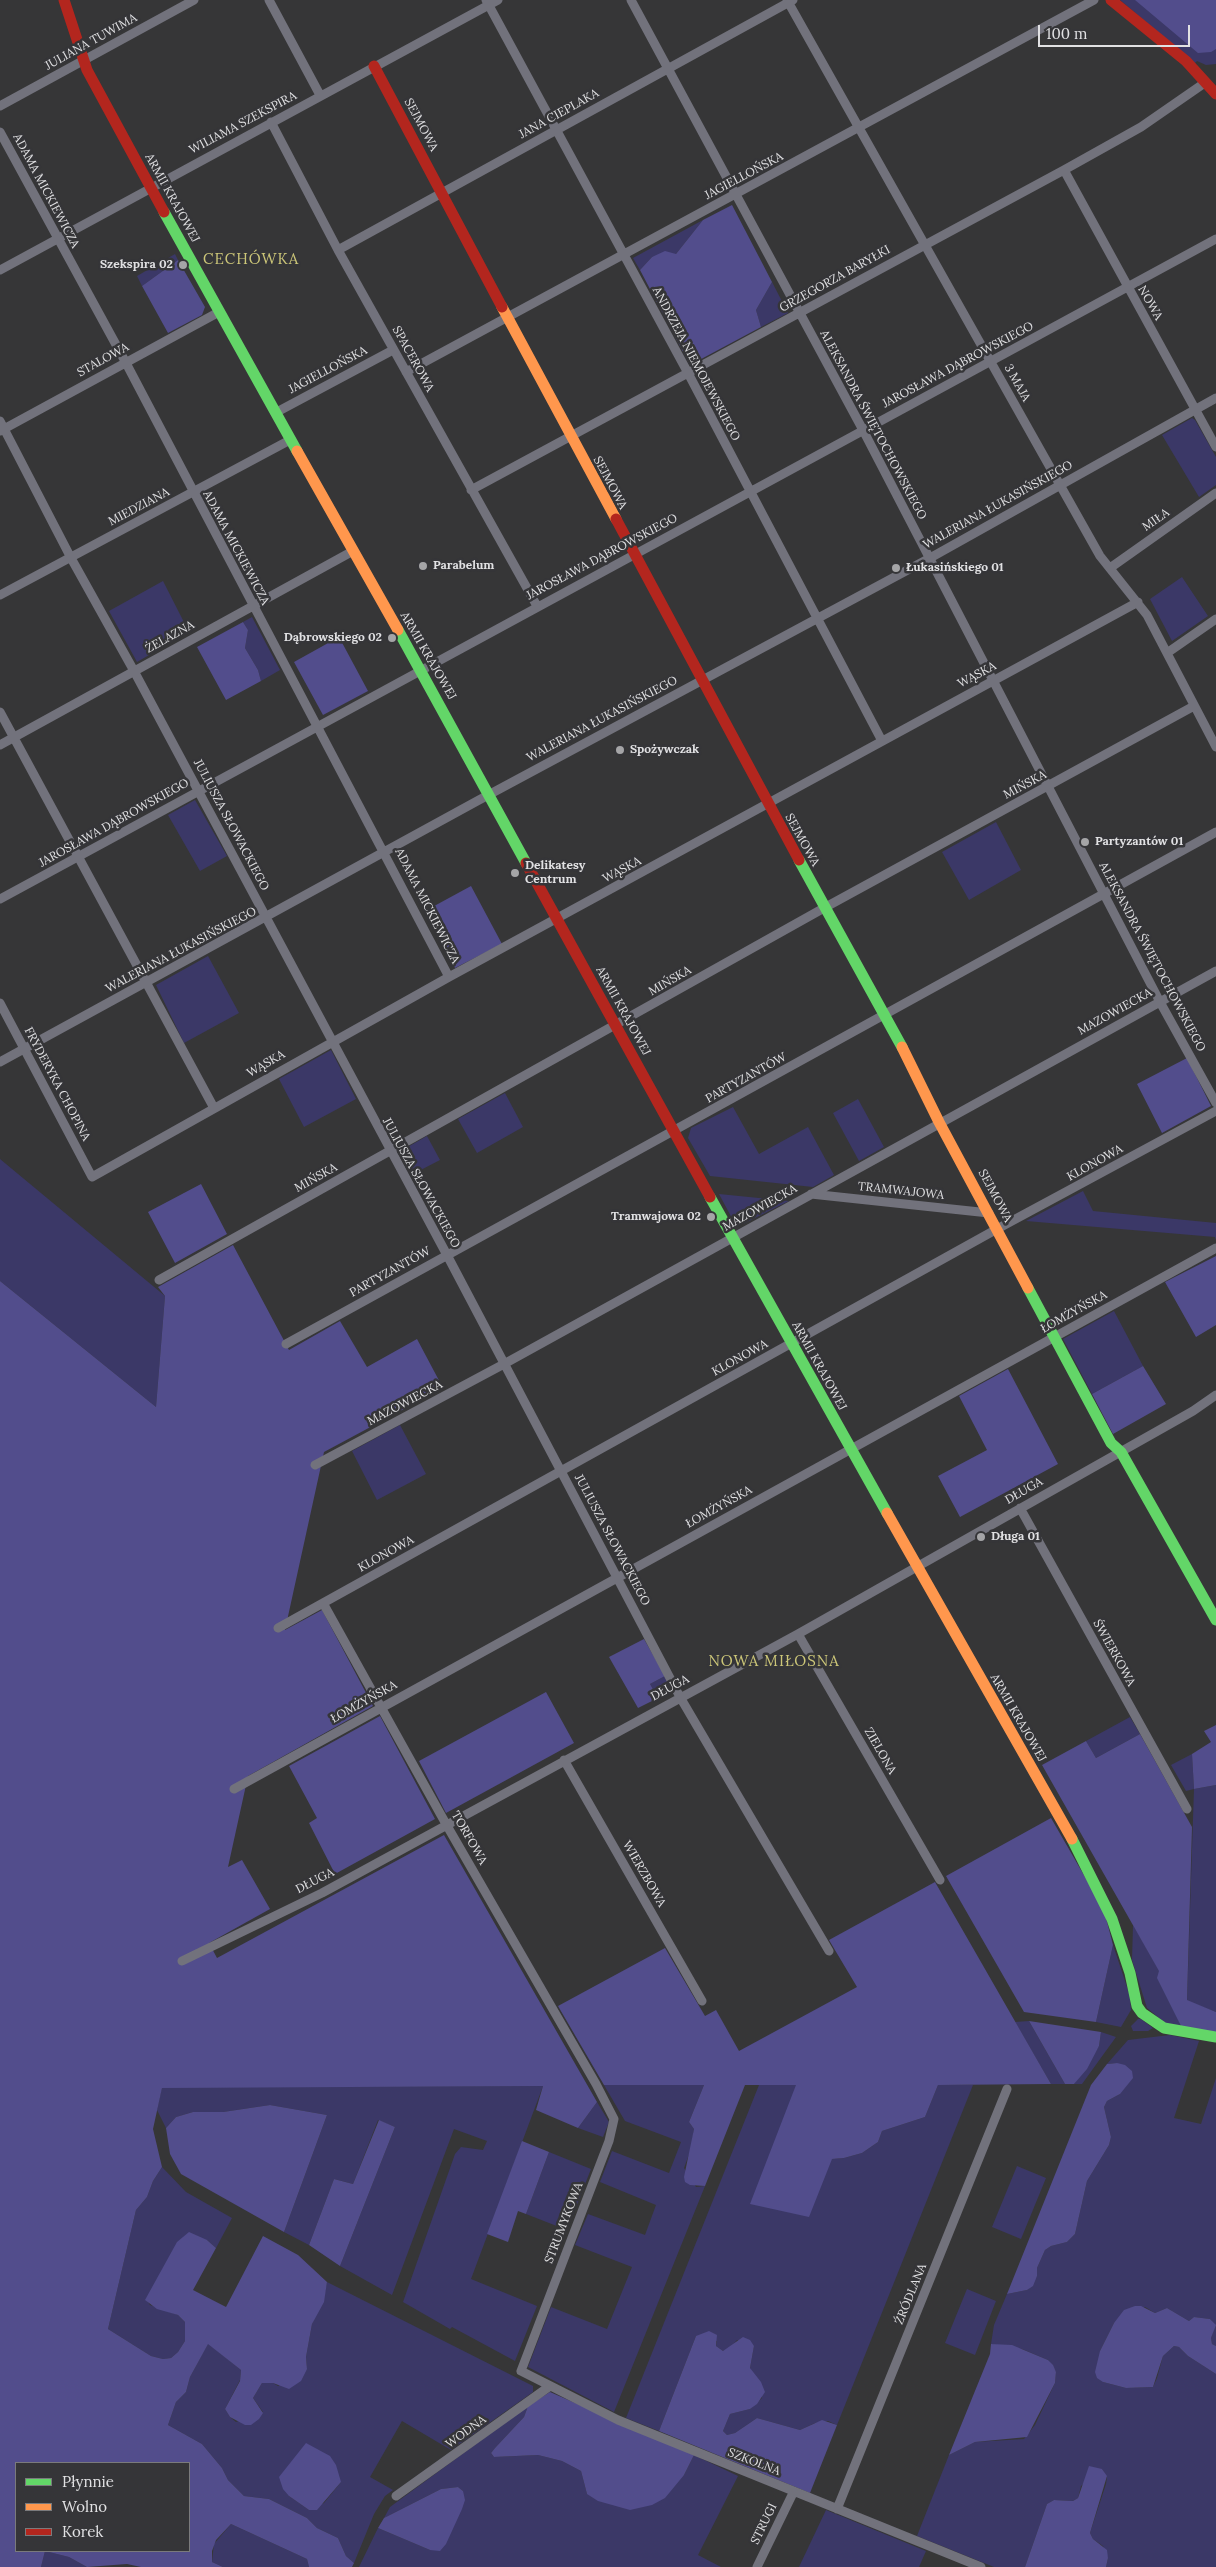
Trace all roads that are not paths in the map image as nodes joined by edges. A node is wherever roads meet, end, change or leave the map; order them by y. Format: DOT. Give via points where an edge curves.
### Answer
graph roads {
  1 [pos="64,0"];
  2 [pos="194,0"];
  3 [pos="269,0"];
  4 [pos="498,0"];
  5 [pos="631,0"];
  6 [pos="1094,0"];
  7 [pos="1110,0"];
  8 [pos="789,1"];
  9 [pos="488,2"];
  10 [pos="84,60"];
  11 [pos="374,66"];
  12 [pos="667,69"];
  13 [pos="1206,82"];
  14 [pos="1216,94"];
  15 [pos="320,95"];
  16 [pos="0,106"];
  17 [pos="271,122"];
  18 [pos="860,127"];
  19 [pos="557,130"];
  20 [pos="0,132"];
  21 [pos="1064,170"];
  22 [pos="150,187"];
  23 [pos="442,193"];
  24 [pos="735,195"];
  25 [pos="1216,238"];
  26 [pos="58,239"];
  27 [pos="926,243"];
  28 [pos="338,250"];
  29 [pos="622,255"];
  30 [pos="0,270"];
  31 [pos="1127,287"];
  32 [pos="219,312"];
  33 [pos="800,314"];
  34 [pos="507,317"];
  35 [pos="393,350"];
  36 [pos="991,361"];
  37 [pos="126,362"];
  38 [pos="406,372"];
  39 [pos="688,373"];
  40 [pos="1216,398"];
  41 [pos="1196,409"];
  42 [pos="275,413"];
  43 [pos="1,427"];
  44 [pos="863,430"];
  45 [pos="570,436"];
  46 [pos="290,440"];
  47 [pos="1216,447"];
  48 [pos="1059,485"];
  49 [pos="471,490"];
  50 [pos="750,492"];
  51 [pos="1216,492"];
  52 [pos="193,493"];
  53 [pos="353,551"];
  54 [pos="634,555"];
  55 [pos="71,558"];
  56 [pos="930,558"];
  57 [pos="1110,568"];
  58 [pos="0,595"];
  59 [pos="1138,602"];
  60 [pos="252,605"];
  61 [pos="537,606"];
  62 [pos="817,618"];
  63 [pos="1216,619"];
  64 [pos="1167,653"];
  65 [pos="421,670"];
  66 [pos="134,671"];
  67 [pos="701,680"];
  68 [pos="994,680"];
  69 [pos="1194,706"];
  70 [pos="0,712"];
  71 [pos="318,727"];
  72 [pos="14,738"];
  73 [pos="882,741"];
  74 [pos="0,745"];
  75 [pos="1216,745"];
  76 [pos="1048,787"];
  77 [pos="198,791"];
  78 [pos="489,794"];
  79 [pos="768,805"];
  80 [pos="1216,832"];
  81 [pos="385,853"];
  82 [pos="79,857"];
  83 [pos="1104,892"];
  84 [pos="0,899"];
  85 [pos="824,908"];
  86 [pos="265,918"];
  87 [pos="558,919"];
  88 [pos="1216,971"];
  89 [pos="449,977"];
  90 [pos="146,983"];
  91 [pos="1160,1002"];
  92 [pos="0,1003"];
  93 [pos="886,1014"];
  94 [pos="615,1026"];
  95 [pos="331,1042"];
  96 [pos="25,1049"];
  97 [pos="0,1062"];
  98 [pos="1216,1103"];
  99 [pos="214,1108"];
  100 [pos="1216,1112"];
  101 [pos="939,1122"];
  102 [pos="674,1132"];
  103 [pos="389,1150"];
  104 [pos="92,1177"];
  105 [pos="810,1194"];
  106 [pos="989,1213"];
  107 [pos="997,1229"];
  108 [pos="732,1238"];
  109 [pos="1216,1248"];
  110 [pos="447,1255"];
  111 [pos="159,1280"];
  112 [pos="1056,1337"];
  113 [pos="286,1344"];
  114 [pos="791,1344"];
  115 [pos="504,1364"];
  116 [pos="1216,1395"];
  117 [pos="850,1449"];
  118 [pos="1121,1452"];
  119 [pos="315,1465"];
  120 [pos="562,1472"];
  121 [pos="1020,1508"];
  122 [pos="915,1566"];
  123 [pos="617,1578"];
  124 [pos="323,1603"];
  125 [pos="1216,1620"];
  126 [pos="278,1628"];
  127 [pos="798,1634"];
  128 [pos="680,1696"];
  129 [pos="381,1707"];
  130 [pos="564,1760"];
  131 [pos="234,1789"];
  132 [pos="1187,1809"];
  133 [pos="446,1824"];
  134 [pos="940,1880"];
  135 [pos="829,1951"];
  136 [pos="182,1961"];
  137 [pos="702,2001"];
  138 [pos="1216,2037"];
  139 [pos="596,2084"];
  140 [pos="1006,2089"];
  141 [pos="521,2371"];
  142 [pos="550,2386"];
  143 [pos="794,2491"];
  144 [pos="396,2496"];
  145 [pos="837,2509"];
  146 [pos="757,2567"];
  147 [pos="981,2567"];
  1 -- 10 [label="street, ARMII KRAJOWEJ"];
  2 -- 10 [label="street, JULIANA TUWIMA"];
  3 -- 15 [label="street"];
  4 -- 9 [label="street, WILIAMA SZEKSPIRA"];
  5 -- 12 [label="street, ALEKSANDRA ŚWIĘTOCHOWSKIEGO"];
  6 -- 18 [label="street, JAGIELLOŃSKA"];
  7 -- 13 [label="street" via="1186,61"];
  8 -- 12 [label="street, JANA CIEPLAKA"];
  8 -- 18 [label="street, 3 MAJA"];
  9 -- 11 [label="street, WILIAMA SZEKSPIRA"];
  9 -- 19 [label="street, ANDRZEJA NIEMOJEWSKIEGO"];
  10 -- 16 [label="street, JULIANA TUWIMA"];
  10 -- 22 [label="street, ARMII KRAJOWEJ"];
  11 -- 15 [label="street, WILIAMA SZEKSPIRA"];
  11 -- 23 [label="street, SEJMOWA"];
  12 -- 19 [label="street, JANA CIEPLAKA"];
  12 -- 24 [label="street, ALEKSANDRA ŚWIĘTOCHOWSKIEGO"];
  13 -- 14 [label="street"];
  13 -- 21 [label="street, GRZEGORZA BARYŁKI" via="1141,127"];
  15 -- 17 [label="street, WILIAMA SZEKSPIRA"];
  17 -- 22 [label="street, WILIAMA SZEKSPIRA"];
  17 -- 28 [label="street, SPACEROWA"];
  18 -- 24 [label="street, JAGIELLOŃSKA"];
  18 -- 27 [label="street, 3 MAJA"];
  19 -- 23 [label="street, JANA CIEPLAKA"];
  19 -- 29 [label="street, ANDRZEJA NIEMOJEWSKIEGO"];
  20 -- 26 [label="street, ADAMA MICKIEWICZA"];
  21 -- 27 [label="street, GRZEGORZA BARYŁKI"];
  21 -- 31 [label="street, NOWA"];
  22 -- 26 [label="street, WILIAMA SZEKSPIRA"];
  22 -- 32 [label="street, ARMII KRAJOWEJ"];
  23 -- 28 [label="street, JANA CIEPLAKA"];
  23 -- 34 [label="street, SEJMOWA"];
  24 -- 29 [label="street, JAGIELLOŃSKA"];
  24 -- 33 [label="street, ALEKSANDRA ŚWIĘTOCHOWSKIEGO"];
  25 -- 31 [label="street, JAROSŁAWA DĄBROWSKIEGO"];
  26 -- 30 [label="street, WILIAMA SZEKSPIRA"];
  26 -- 37 [label="street, ADAMA MICKIEWICZA"];
  27 -- 33 [label="street, GRZEGORZA BARYŁKI"];
  27 -- 36 [label="street, 3 MAJA"];
  28 -- 35 [label="street, SPACEROWA"];
  29 -- 34 [label="street, JAGIELLOŃSKA"];
  29 -- 39 [label="street, ANDRZEJA NIEMOJEWSKIEGO"];
  31 -- 36 [label="street, JAROSŁAWA DĄBROWSKIEGO"];
  31 -- 41 [label="street, NOWA"];
  32 -- 37 [label="street, STALOWA"];
  32 -- 42 [label="street, ARMII KRAJOWEJ"];
  33 -- 39 [label="street, GRZEGORZA BARYŁKI"];
  33 -- 44 [label="street, ALEKSANDRA ŚWIĘTOCHOWSKIEGO"];
  34 -- 38 [label="street, JAGIELLOŃSKA"];
  34 -- 45 [label="street, SEJMOWA"];
  35 -- 38 [label="street, SPACEROWA"];
  35 -- 42 [label="street, JAGIELLOŃSKA"];
  36 -- 44 [label="street, JAROSŁAWA DĄBROWSKIEGO"];
  36 -- 48 [label="street, 3 MAJA"];
  37 -- 43 [label="street, STALOWA"];
  37 -- 52 [label="street, ADAMA MICKIEWICZA"];
  38 -- 49 [label="street, SPACEROWA"];
  39 -- 45 [label="street, GRZEGORZA BARYŁKI"];
  39 -- 50 [label="street, ANDRZEJA NIEMOJEWSKIEGO"];
  40 -- 41 [label="street, WALERIANA ŁUKASIŃSKIEGO"];
  41 -- 47 [label="street, NOWA"];
  41 -- 48 [label="street, WALERIANA ŁUKASIŃSKIEGO"];
  42 -- 46 [label="street, ARMII KRAJOWEJ"];
  43 -- 55 [label="street, JULIUSZA SŁOWACKIEGO"];
  44 -- 50 [label="street, JAROSŁAWA DĄBROWSKIEGO"];
  44 -- 56 [label="street, ALEKSANDRA ŚWIĘTOCHOWSKIEGO"];
  45 -- 49 [label="street, GRZEGORZA BARYŁKI"];
  45 -- 54 [label="street, SEJMOWA"];
  46 -- 52 [label="street, MIEDZIANA"];
  46 -- 53 [label="street, ARMII KRAJOWEJ"];
  48 -- 56 [label="street, WALERIANA ŁUKASIŃSKIEGO"];
  48 -- 57 [label="street, 3 MAJA"];
  49 -- 61 [label="street, SPACEROWA"];
  50 -- 54 [label="street, JAROSŁAWA DĄBROWSKIEGO"];
  50 -- 62 [label="street, ANDRZEJA NIEMOJEWSKIEGO"];
  51 -- 57 [label="street, MIŁA"];
  52 -- 55 [label="street, MIEDZIANA"];
  52 -- 60 [label="street, ADAMA MICKIEWICZA"];
  53 -- 60 [label="street, ŻELAZNA"];
  53 -- 65 [label="street, ARMII KRAJOWEJ"];
  54 -- 61 [label="street, JAROSŁAWA DĄBROWSKIEGO"];
  54 -- 67 [label="street, SEJMOWA"];
  55 -- 58 [label="street, MIEDZIANA"];
  55 -- 66 [label="street, JULIUSZA SŁOWACKIEGO"];
  56 -- 62 [label="street, WALERIANA ŁUKASIŃSKIEGO"];
  56 -- 68 [label="street, ALEKSANDRA ŚWIĘTOCHOWSKIEGO"];
  57 -- 59 [label="street, 3 MAJA"];
  59 -- 64 [label="street, 3 MAJA"];
  59 -- 68 [label="street, WĄSKA"];
  60 -- 66 [label="street, ŻELAZNA"];
  60 -- 71 [label="street, ADAMA MICKIEWICZA"];
  61 -- 65 [label="street, JAROSŁAWA DĄBROWSKIEGO"];
  62 -- 67 [label="street, WALERIANA ŁUKASIŃSKIEGO"];
  62 -- 73 [label="street, ANDRZEJA NIEMOJEWSKIEGO"];
  63 -- 64 [label="street"];
  64 -- 69 [label="street, 3 MAJA"];
  65 -- 71 [label="street, JAROSŁAWA DĄBROWSKIEGO"];
  65 -- 78 [label="street, ARMII KRAJOWEJ"];
  66 -- 72 [label="street, ŻELAZNA"];
  66 -- 77 [label="street, JULIUSZA SŁOWACKIEGO"];
  67 -- 78 [label="street, WALERIANA ŁUKASIŃSKIEGO"];
  67 -- 79 [label="street, SEJMOWA"];
  68 -- 73 [label="street, WĄSKA"];
  68 -- 76 [label="street, ALEKSANDRA ŚWIĘTOCHOWSKIEGO"];
  69 -- 75 [label="street, 3 MAJA"];
  69 -- 76 [label="street, MIŃSKA"];
  70 -- 72 [label="street"];
  71 -- 77 [label="street, JAROSŁAWA DĄBROWSKIEGO"];
  71 -- 81 [label="street, ADAMA MICKIEWICZA"];
  72 -- 74 [label="street, ŻELAZNA"];
  72 -- 82 [label="street"];
  73 -- 79 [label="street, WĄSKA"];
  76 -- 83 [label="street, ALEKSANDRA ŚWIĘTOCHOWSKIEGO"];
  76 -- 85 [label="street, MIŃSKA"];
  77 -- 82 [label="street, JAROSŁAWA DĄBROWSKIEGO"];
  77 -- 86 [label="street, JULIUSZA SŁOWACKIEGO"];
  78 -- 81 [label="street, WALERIANA ŁUKASIŃSKIEGO"];
  78 -- 87 [label="street, ARMII KRAJOWEJ"];
  79 -- 85 [label="street, SEJMOWA"];
  79 -- 87 [label="street, WĄSKA"];
  80 -- 83 [label="street, PARTYZANTÓW"];
  81 -- 86 [label="street, WALERIANA ŁUKASIŃSKIEGO"];
  81 -- 89 [label="street, ADAMA MICKIEWICZA"];
  82 -- 84 [label="street, JAROSŁAWA DĄBROWSKIEGO"];
  82 -- 90 [label="street"];
  83 -- 91 [label="street, ALEKSANDRA ŚWIĘTOCHOWSKIEGO"];
  83 -- 93 [label="street, PARTYZANTÓW"];
  85 -- 93 [label="street, SEJMOWA"];
  85 -- 94 [label="street, MIŃSKA"];
  86 -- 90 [label="street, WALERIANA ŁUKASIŃSKIEGO"];
  86 -- 95 [label="street, JULIUSZA SŁOWACKIEGO"];
  87 -- 89 [label="street, WĄSKA"];
  87 -- 94 [label="street, ARMII KRAJOWEJ"];
  88 -- 91 [label="street, MAZOWIECKA"];
  89 -- 95 [label="street, WĄSKA"];
  90 -- 96 [label="street, WALERIANA ŁUKASIŃSKIEGO"];
  90 -- 99 [label="street"];
  91 -- 98 [label="street, ALEKSANDRA ŚWIĘTOCHOWSKIEGO"];
  91 -- 101 [label="street, MAZOWIECKA"];
  92 -- 96 [label="street, FRYDERYKA CHOPINA"];
  93 -- 101 [label="street, SEJMOWA"];
  93 -- 102 [label="street, PARTYZANTÓW"];
  94 -- 102 [label="street, ARMII KRAJOWEJ"];
  94 -- 103 [label="street, MIŃSKA"];
  95 -- 99 [label="street, WĄSKA"];
  95 -- 103 [label="street, JULIUSZA SŁOWACKIEGO"];
  96 -- 97 [label="street, WALERIANA ŁUKASIŃSKIEGO"];
  96 -- 104 [label="street, FRYDERYKA CHOPINA"];
  99 -- 104 [label="street, WĄSKA"];
  100 -- 107 [label="street, KLONOWA"];
  101 -- 105 [label="street, MAZOWIECKA"];
  101 -- 106 [label="street, SEJMOWA"];
  102 -- 108 [label="street, ARMII KRAJOWEJ"];
  102 -- 110 [label="street, PARTYZANTÓW"];
  103 -- 110 [label="street, JULIUSZA SŁOWACKIEGO"];
  103 -- 111 [label="street, MIŃSKA"];
  105 -- 106 [label="street, TRAMWAJOWA"];
  105 -- 108 [label="street, MAZOWIECKA"];
  106 -- 107 [label="street, SEJMOWA"];
  107 -- 112 [label="street, SEJMOWA"];
  107 -- 114 [label="street, KLONOWA"];
  108 -- 114 [label="street, ARMII KRAJOWEJ"];
  108 -- 115 [label="street, MAZOWIECKA"];
  109 -- 112 [label="street, ŁOMŻYŃSKA"];
  110 -- 113 [label="street, PARTYZANTÓW"];
  110 -- 115 [label="street, JULIUSZA SŁOWACKIEGO"];
  112 -- 117 [label="street, ŁOMŻYŃSKA"];
  112 -- 118 [label="street, SEJMOWA" via="1111,1443"];
  114 -- 117 [label="street, ARMII KRAJOWEJ"];
  114 -- 120 [label="street, KLONOWA"];
  115 -- 119 [label="street, MAZOWIECKA"];
  115 -- 120 [label="street, JULIUSZA SŁOWACKIEGO"];
  116 -- 118 [label="street, DŁUGA"];
  117 -- 122 [label="street, ARMII KRAJOWEJ"];
  117 -- 123 [label="street, ŁOMŻYŃSKA"];
  118 -- 121 [label="street, DŁUGA"];
  118 -- 125 [label="street, SEJMOWA"];
  120 -- 123 [label="street, JULIUSZA SŁOWACKIEGO"];
  120 -- 124 [label="street, KLONOWA"];
  121 -- 122 [label="street, DŁUGA"];
  121 -- 132 [label="street, ŚWIERKOWA"];
  122 -- 127 [label="street, DŁUGA"];
  122 -- 138 [label="street, ARMII KRAJOWEJ" via="1090,1872 1112,1918 1137,2006 1164,2028"];
  123 -- 128 [label="street, JULIUSZA SŁOWACKIEGO"];
  123 -- 129 [label="street, ŁOMŻYŃSKA"];
  124 -- 126 [label="street, KLONOWA"];
  124 -- 129 [label="street, TORFOWA"];
  127 -- 128 [label="street, DŁUGA"];
  127 -- 134 [label="street, ZIELONA"];
  128 -- 130 [label="street, DŁUGA"];
  128 -- 135 [label="street, JULIUSZA SŁOWACKIEGO"];
  129 -- 131 [label="street, ŁOMŻYŃSKA"];
  129 -- 133 [label="street, TORFOWA"];
  130 -- 133 [label="street, DŁUGA"];
  130 -- 137 [label="street, WIERZBOWA"];
  133 -- 136 [label="street, DŁUGA" via="322,1893"];
  133 -- 139 [label="street, TORFOWA"];
  139 -- 141 [label="street, STRUMYKOWA" via="614,2119 613,2129"];
  140 -- 145 [label="street, ŹRÓDLANA"];
  141 -- 142 [label="street, SZKOLNA"];
  142 -- 143 [label="street, SZKOLNA" via="627,2423"];
  142 -- 144 [label="street, WODNA"];
  143 -- 145 [label="street, SZKOLNA"];
  143 -- 146 [label="street, STRUGI"];
  145 -- 147 [label="street, SZKOLNA"];
}
